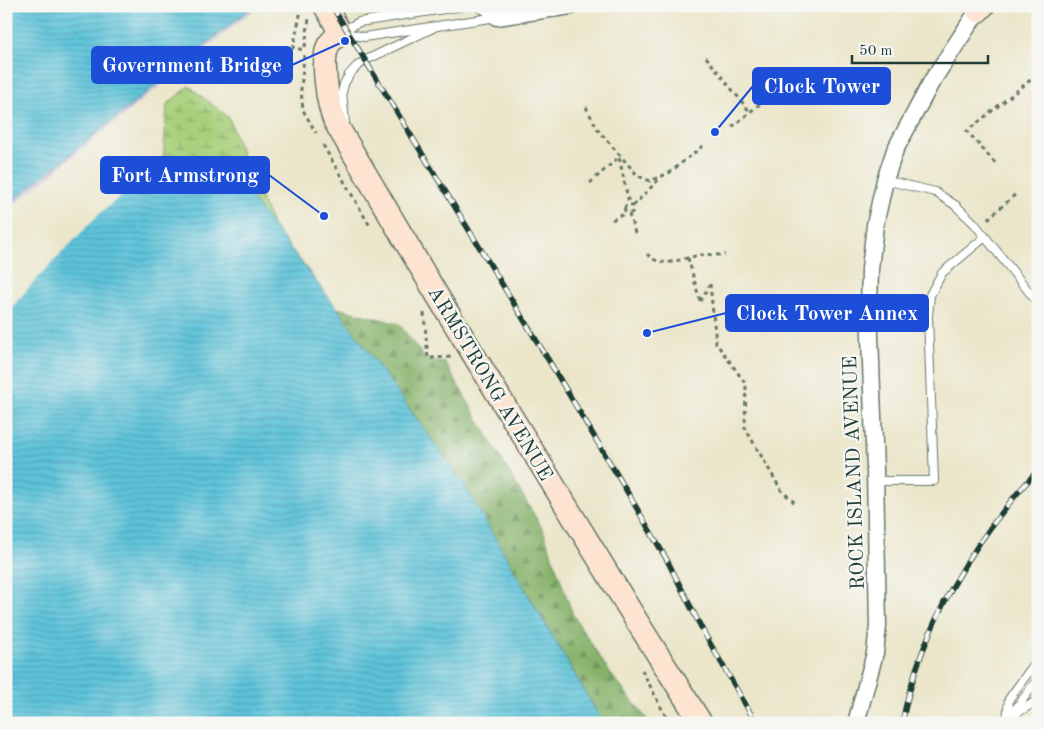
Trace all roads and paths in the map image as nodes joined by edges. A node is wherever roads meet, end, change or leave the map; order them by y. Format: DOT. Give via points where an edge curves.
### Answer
graph roads {
  1 [pos="302,6"];
  2 [pos="325,6"];
  3 [pos="464,6"];
  4 [pos="477,6"];
  5 [pos="571,6"];
  6 [pos="981,8"];
  7 [pos="497,17"];
  8 [pos="433,28"];
  9 [pos="340,32"];
  10 [pos="304,50"];
  11 [pos="706,58"];
  12 [pos="802,69"];
  13 [pos="1038,74"];
  14 [pos="586,106"];
  15 [pos="750,112"];
  16 [pos="732,127"];
  17 [pos="347,144"];
  18 [pos="704,145"];
  19 [pos="995,163"];
  20 [pos="662,176"];
  21 [pos="885,180"];
  22 [pos="590,183"];
  23 [pos="1017,194"];
  24 [pos="631,205"];
  25 [pos="628,213"];
  26 [pos="612,220"];
  27 [pos="993,225"];
  28 [pos="636,236"];
  29 [pos="985,237"];
  30 [pos="647,254"];
  31 [pos="725,255"];
  32 [pos="688,258"];
  33 [pos="884,302"];
  34 [pos="1038,303"];
  35 [pos="929,305"];
  36 [pos="424,310"];
  37 [pos="452,357"];
  38 [pos="875,481"];
  39 [pos="795,503"];
  40 [pos="1038,659"];
  41 [pos="1038,679"];
  42 [pos="1038,700"];
  43 [pos="1006,722"];
  44 [pos="701,723"];
  45 [pos="856,723"];
  1 -- 10 [label="path" via="293,48"];
  2 -- 9 [label="street"];
  3 -- 9 [label="lane" via="359,22"];
  4 -- 7 [label="lane"];
  5 -- 7 [label="street"];
  6 -- 21 [label="street, ROCK ISLAND AVENUE" via="932,80 895,150"];
  7 -- 8 [label="lane"];
  8 -- 9 [label="lane" via="364,37"];
  8 -- 17 [label="lane" via="357,66 349,74 342,93"];
  9 -- 17 [label="street, ARMSTRONG AVENUE" via="329,44 325,61 331,114"];
  11 -- 15 [label="path"];
  12 -- 15 [label="path"];
  13 -- 19 [label="path" via="967,131"];
  14 -- 20 [label="path" via="598,130 638,176 650,181"];
  15 -- 16 [label="path"];
  17 -- 44 [label="street, ARMSTRONG AVENUE"];
  18 -- 20 [label="path"];
  20 -- 24 [label="path"];
  21 -- 29 [label="lane" via="935,192 956,205"];
  21 -- 38 [label="street, ROCK ISLAND AVENUE" via="870,269"];
  22 -- 24 [label="path" via="619,157"];
  23 -- 27 [label="path" via="987,218"];
  24 -- 25 [label="path" via="633,212"];
  24 -- 25 [label="path" via="624,208"];
  25 -- 26 [label="path"];
  25 -- 28 [label="path"];
  29 -- 34 [label="lane"];
  29 -- 35 [label="lane" via="942,273 930,295"];
  30 -- 32 [label="path" via="661,263"];
  31 -- 32 [label="path"];
  32 -- 39 [label="path" via="700,301 710,284 716,343 746,384 745,428 781,490"];
  33 -- 35 [label="path"];
  35 -- 38 [label="lane" via="934,481"];
  36 -- 37 [label="path" via="428,358"];
  38 -- 45 [label="street, ROCK ISLAND AVENUE" via="878,626 875,653"];
  40 -- 43 [label="lane" via="1008,699"];
  41 -- 43 [label="lane"];
  42 -- 43 [label="lane"];
}
